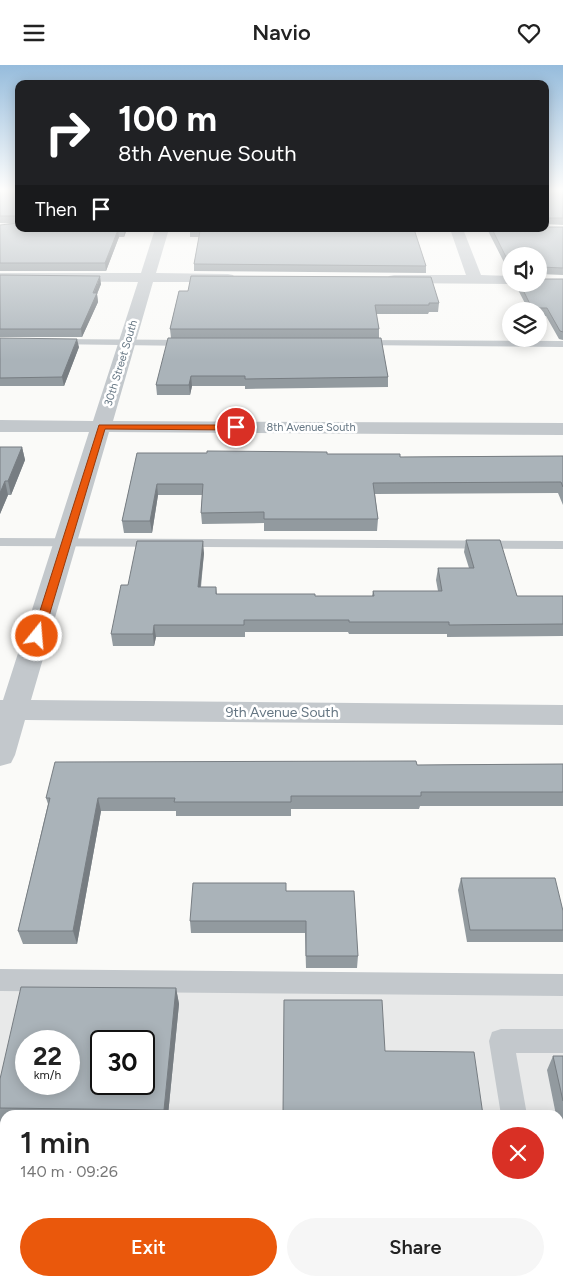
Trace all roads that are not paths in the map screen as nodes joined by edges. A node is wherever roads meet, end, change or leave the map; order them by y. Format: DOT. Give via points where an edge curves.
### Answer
graph roads {
  1 [pos="156,247"];
  2 [pos="463,247"];
  3 [pos="0,277"];
  4 [pos="146,278"];
  5 [pos="246,279"];
  6 [pos="376,279"];
  7 [pos="475,279"];
  8 [pos="502,280"];
  9 [pos="39,342"];
  10 [pos="127,342"];
  11 [pos="196,343"];
  12 [pos="345,343"];
  13 [pos="563,343"];
  14 [pos="0,426"];
  15 [pos="102,427"];
  16 [pos="563,429"];
  17 [pos="0,542"];
  18 [pos="66,543"];
  19 [pos="563,545"];
  20 [pos="7,710"];
  21 [pos="563,715"];
  22 [pos="0,755"];
  23 [pos="0,980"];
  24 [pos="563,985"];
  25 [pos="563,1041"];
  26 [pos="513,1110"];
  1 -- 4 [label="street, 30th Street South"];
  2 -- 7 [label="street"];
  3 -- 4 [label="street"];
  4 -- 5 [label="street"];
  4 -- 10 [label="street, 30th Street South"];
  6 -- 7 [label="street"];
  7 -- 8 [label="street"];
  9 -- 10 [label="lane"];
  10 -- 11 [label="lane"];
  10 -- 15 [label="street, 30th Street South"];
  12 -- 13 [label="lane"];
  14 -- 15 [label="street, 8th Avenue South"];
  15 -- 16 [label="street, 8th Avenue South"];
  15 -- 18 [label="street, 30th Street South"];
  17 -- 18 [label="lane"];
  18 -- 19 [label="lane"];
  18 -- 20 [label="street, 30th Street South"];
  20 -- 21 [label="street, 9th Avenue South"];
  20 -- 22 [label="street, 30th Street South"];
  23 -- 24 [label="lane"];
  25 -- 26 [label="lane" via="501,1041"];
}
